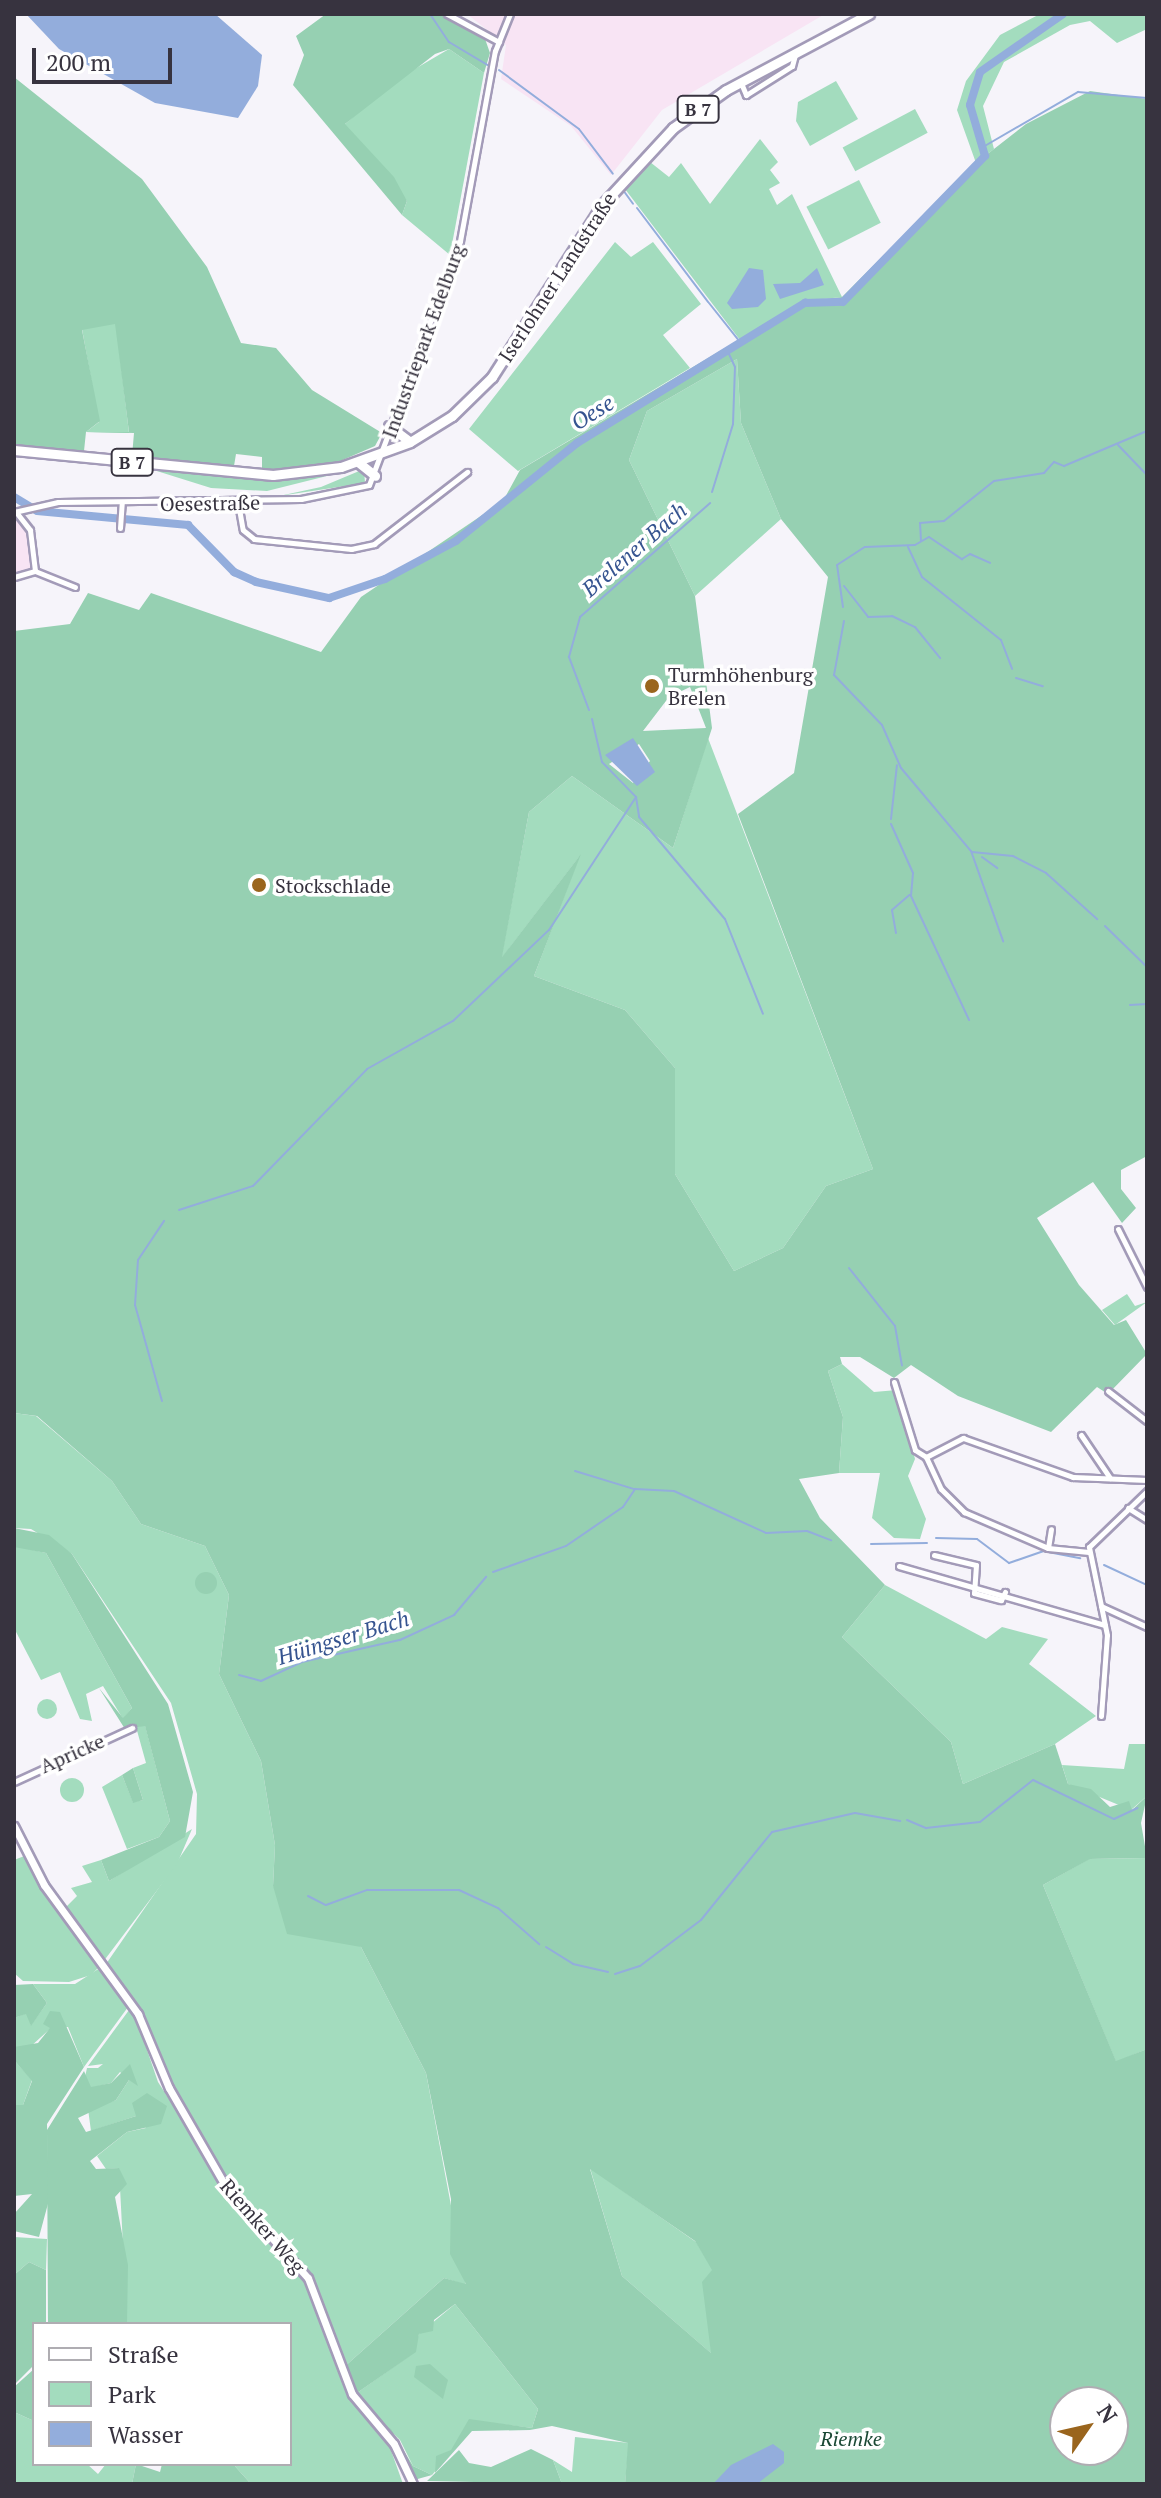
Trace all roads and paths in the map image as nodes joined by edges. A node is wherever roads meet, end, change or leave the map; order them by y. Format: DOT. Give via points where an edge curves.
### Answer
graph roads {
  1 [pos="447,14"];
  2 [pos="510,14"];
  3 [pos="869,14"];
  4 [pos="499,42"];
  5 [pos="389,426"];
  6 [pos="410,442"];
  7 [pos="14,450"];
  8 [pos="384,453"];
  9 [pos="358,462"];
  10 [pos="467,472"];
  11 [pos="375,476"];
  12 [pos="122,502"];
  13 [pos="238,503"];
  14 [pos="15,512"];
  15 [pos="120,528"];
  16 [pos="35,571"];
  17 [pos="14,577"];
  18 [pos="75,587"];
  19 [pos="1118,1229"];
  20 [pos="1147,1287"];
  21 [pos="894,1382"];
  22 [pos="1108,1391"];
  23 [pos="1147,1421"];
  24 [pos="1081,1435"];
  25 [pos="926,1457"];
  26 [pos="1111,1479"];
  27 [pos="1147,1480"];
  28 [pos="1147,1491"];
  29 [pos="1128,1508"];
  30 [pos="1147,1520"];
  31 [pos="1051,1529"];
  32 [pos="1048,1548"];
  33 [pos="1089,1552"];
  34 [pos="934,1555"];
  35 [pos="899,1566"];
  36 [pos="974,1585"];
  37 [pos="1101,1605"];
  38 [pos="1105,1625"];
  39 [pos="1147,1627"];
  40 [pos="1101,1716"];
  41 [pos="132,1728"];
  42 [pos="14,1782"];
  43 [pos="14,1826"];
  44 [pos="413,2484"];
  1 -- 4 [label="street"];
  2 -- 4 [label="street, Industriepark Edelburg"];
  3 -- 6 [label="main road, Iserlohner Landstraße / B 7" via="740,82 673,128 630,170 492,377 452,416"];
  4 -- 5 [label="street, Industriepark Edelburg" via="460,241"];
  5 -- 6 [label="main road"];
  5 -- 8 [label="street, Industriepark Edelburg"];
  6 -- 8 [label="main road, B 7"];
  7 -- 9 [label="main road, B 7" via="273,475"];
  8 -- 9 [label="main road, B 7"];
  8 -- 11 [label="street"];
  9 -- 11 [label="main road"];
  10 -- 13 [label="street" via="374,544 351,549 254,539 243,530"];
  11 -- 13 [label="street, Oesestraße" via="348,493"];
  12 -- 13 [label="street, Oesestraße"];
  12 -- 14 [label="street, Oesestraße"];
  12 -- 15 [label="street"];
  14 -- 16 [label="street" via="30,530"];
  16 -- 17 [label="street"];
  16 -- 18 [label="street"];
  19 -- 20 [label="street"];
  21 -- 25 [label="street" via="915,1450"];
  22 -- 23 [label="street"];
  24 -- 26 [label="street"];
  25 -- 26 [label="street" via="963,1438 1048,1471"];
  25 -- 32 [label="street" via="941,1489 964,1512"];
  26 -- 27 [label="street"];
  28 -- 29 [label="street"];
  29 -- 30 [label="street"];
  29 -- 33 [label="street"];
  31 -- 32 [label="street"];
  32 -- 33 [label="street"];
  33 -- 37 [label="street"];
  34 -- 36 [label="street" via="976,1565"];
  35 -- 36 [label="street"];
  36 -- 38 [label="street"];
  37 -- 38 [label="street"];
  37 -- 39 [label="street"];
  38 -- 40 [label="street" via="1109,1685"];
  41 -- 42 [label="street, Apricke"];
  43 -- 44 [label="street, Riemker Weg" via="49,1892 132,2004 169,2088 226,2187 308,2278 349,2388 394,2444"];
}
